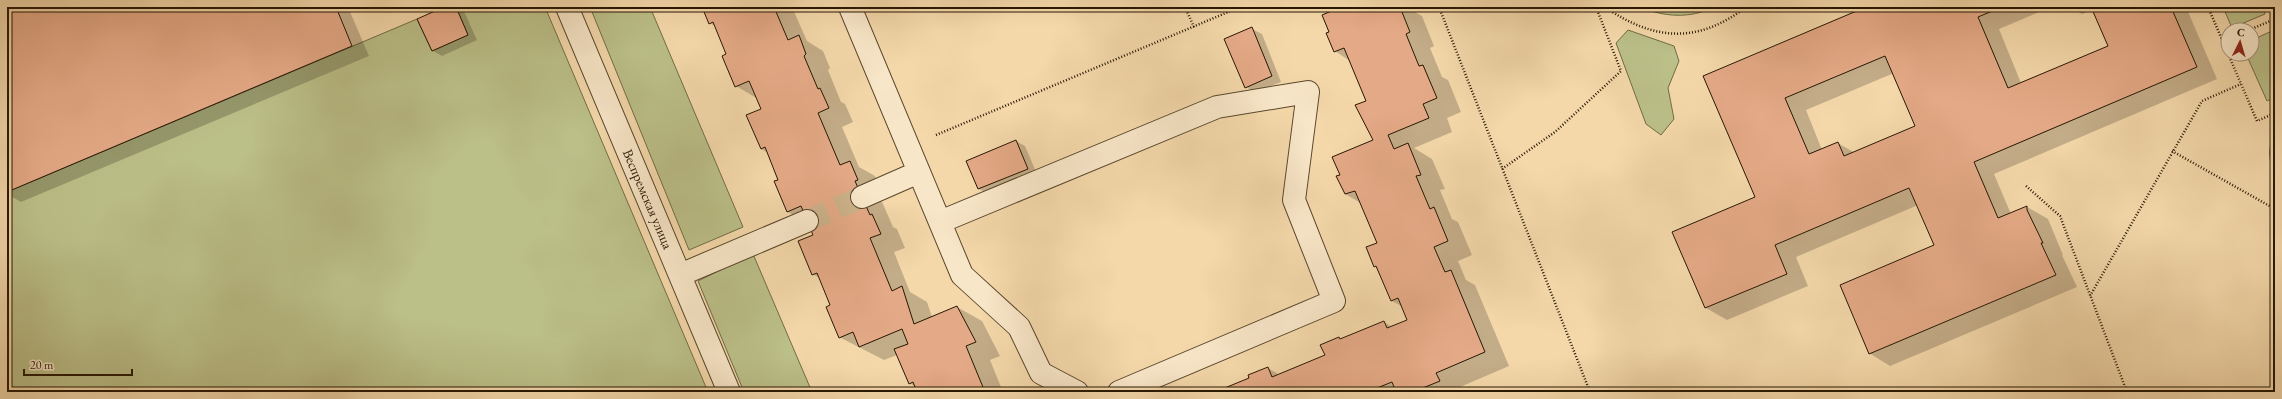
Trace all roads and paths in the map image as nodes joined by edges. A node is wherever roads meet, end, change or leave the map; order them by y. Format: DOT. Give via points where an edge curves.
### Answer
graph roads {
  1 [pos="567,7"];
  2 [pos="850,7"];
  3 [pos="1185,7"];
  4 [pos="1240,7"];
  5 [pos="1439,7"];
  6 [pos="1596,7"];
  7 [pos="1605,7"];
  8 [pos="1746,7"];
  9 [pos="2208,7"];
  10 [pos="2270,7"];
  11 [pos="2275,19"];
  12 [pos="2260,25"];
  13 [pos="1194,26"];
  14 [pos="2220,34"];
  15 [pos="2232,62"];
  16 [pos="2241,84"];
  17 [pos="2275,113"];
  18 [pos="908,147"];
  19 [pos="2172,151"];
  20 [pos="1502,169"];
  21 [pos="919,172"];
  22 [pos="2026,186"];
  23 [pos="862,197"];
  24 [pos="2275,209"];
  25 [pos="807,221"];
  26 [pos="940,222"];
  27 [pos="680,275"];
  28 [pos="2090,296"];
  29 [pos="729,392"];
  30 [pos="1077,392"];
  31 [pos="1119,392"];
  32 [pos="1590,392"];
  33 [pos="2127,392"];
  1 -- 27 [label="street, Веспремская улица"];
  2 -- 18 [label="street"];
  3 -- 13 [label="path"];
  4 -- 13 [label="path"];
  5 -- 20 [label="path"];
  6 -- 20 [label="path" via="1621,71 1555,132"];
  7 -- 8 [label="path" via="1626,22 1645,29 1675,34 1717,26"];
  9 -- 14 [label="path"];
  10 -- 11 [label="path"];
  11 -- 12 [label="path"];
  13 -- 18 [label="path"];
  15 -- 16 [label="path"];
  16 -- 17 [label="path" via="2257,121"];
  16 -- 19 [label="path" via="2202,101"];
  18 -- 21 [label="street"];
  19 -- 24 [label="path"];
  19 -- 28 [label="path"];
  20 -- 32 [label="path"];
  21 -- 23 [label="street"];
  21 -- 26 [label="street"];
  22 -- 28 [label="path" via="2060,216"];
  25 -- 27 [label="street"];
  26 -- 30 [label="street" via="962,275 1019,327 1041,373"];
  26 -- 31 [label="street" via="1216,107 1308,92 1294,200 1334,301"];
  27 -- 29 [label="street, Веспремская улица"];
  28 -- 33 [label="path"];
}
